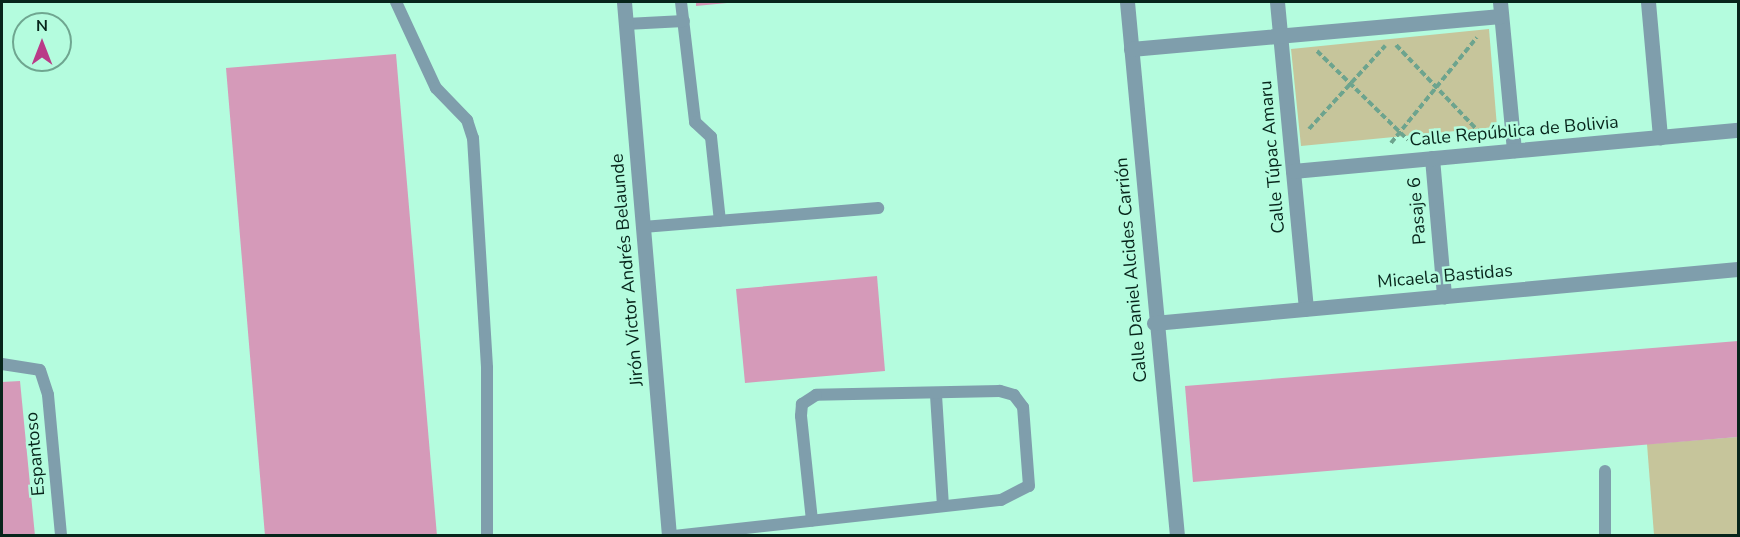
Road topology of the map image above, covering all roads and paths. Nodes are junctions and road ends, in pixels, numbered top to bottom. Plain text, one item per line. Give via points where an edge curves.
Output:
1 (396, 2) edge
2 (624, 2) edge
3 (681, 2) edge
4 (1127, 2) edge
5 (1277, 2) edge
6 (1648, 2) edge
7 (1499, 11) edge
8 (684, 21) junction
9 (626, 24) junction
10 (1299, 34) junction
11 (1280, 36) junction
12 (1131, 49) junction
13 (1350, 83) junction
14 (1437, 85) junction
15 (1399, 129) junction
16 (1738, 130) edge
17 (1660, 137) junction
18 (1291, 150) junction
19 (1514, 150) junction
20 (1497, 152) junction
21 (1427, 158) junction
22 (1380, 162) junction
23 (1293, 171) junction
24 (878, 208) dead end
25 (720, 221) junction
26 (643, 227) junction
27 (1738, 269) edge
28 (1444, 296) junction
29 (1306, 309) junction
30 (1154, 323) junction
31 (2, 364) edge
32 (936, 395) junction
33 (1605, 471) dead end
34 (943, 506) junction
35 (812, 520) junction
36 (61, 536) edge
37 (487, 536) edge
38 (669, 536) edge
39 (675, 536) edge
40 (1177, 536) edge
41 (1605, 536) edge

1 - 37 lane via 436,88 467,120 473,138 487,368
2 - 9 street, Jirón Victor Andrés Belaunde
3 - 8 lane
4 - 12 street, Calle Daniel Alcides Carrión
5 - 11 street, Calle Túpac Amaru
6 - 17 street
7 - 10 street
7 - 14 path
7 - 19 street
8 - 9 lane
8 - 25 lane via 695,122 711,137
9 - 26 street, Jirón Victor Andrés Belaunde
10 - 11 street
10 - 13 path
11 - 12 street
11 - 18 street, Calle Túpac Amaru
12 - 30 street, Calle Daniel Alcides Carrión
13 - 14 path via 1390,39
13 - 15 path
13 - 18 path
14 - 15 path
14 - 20 path
15 - 21 path
15 - 22 path
16 - 17 street, Calle República de Bolivia
17 - 19 street, Calle República de Bolivia
18 - 23 street, Calle Túpac Amaru
19 - 20 street, Calle República de Bolivia
20 - 21 street, Calle República de Bolivia
21 - 22 street, Calle República de Bolivia
21 - 28 street, Pasaje 6
22 - 23 street, Calle República de Bolivia
23 - 29 street, Calle Túpac Amaru
24 - 25 lane
25 - 26 lane
26 - 38 street, Jirón Victor Andrés Belaunde
27 - 28 street, Micaela Bastidas
28 - 29 street, Micaela Bastidas
29 - 30 street, Micaela Bastidas
30 - 40 street, Calle Daniel Alcides Carrión
31 - 36 lane, Espantoso via 40,370 48,395
32 - 34 lane
32 - 34 lane via 1014,395 1023,407 1029,461 1029,486 1001,500
32 - 35 lane via 816,395 802,404
33 - 41 lane
34 - 35 lane
35 - 39 lane

